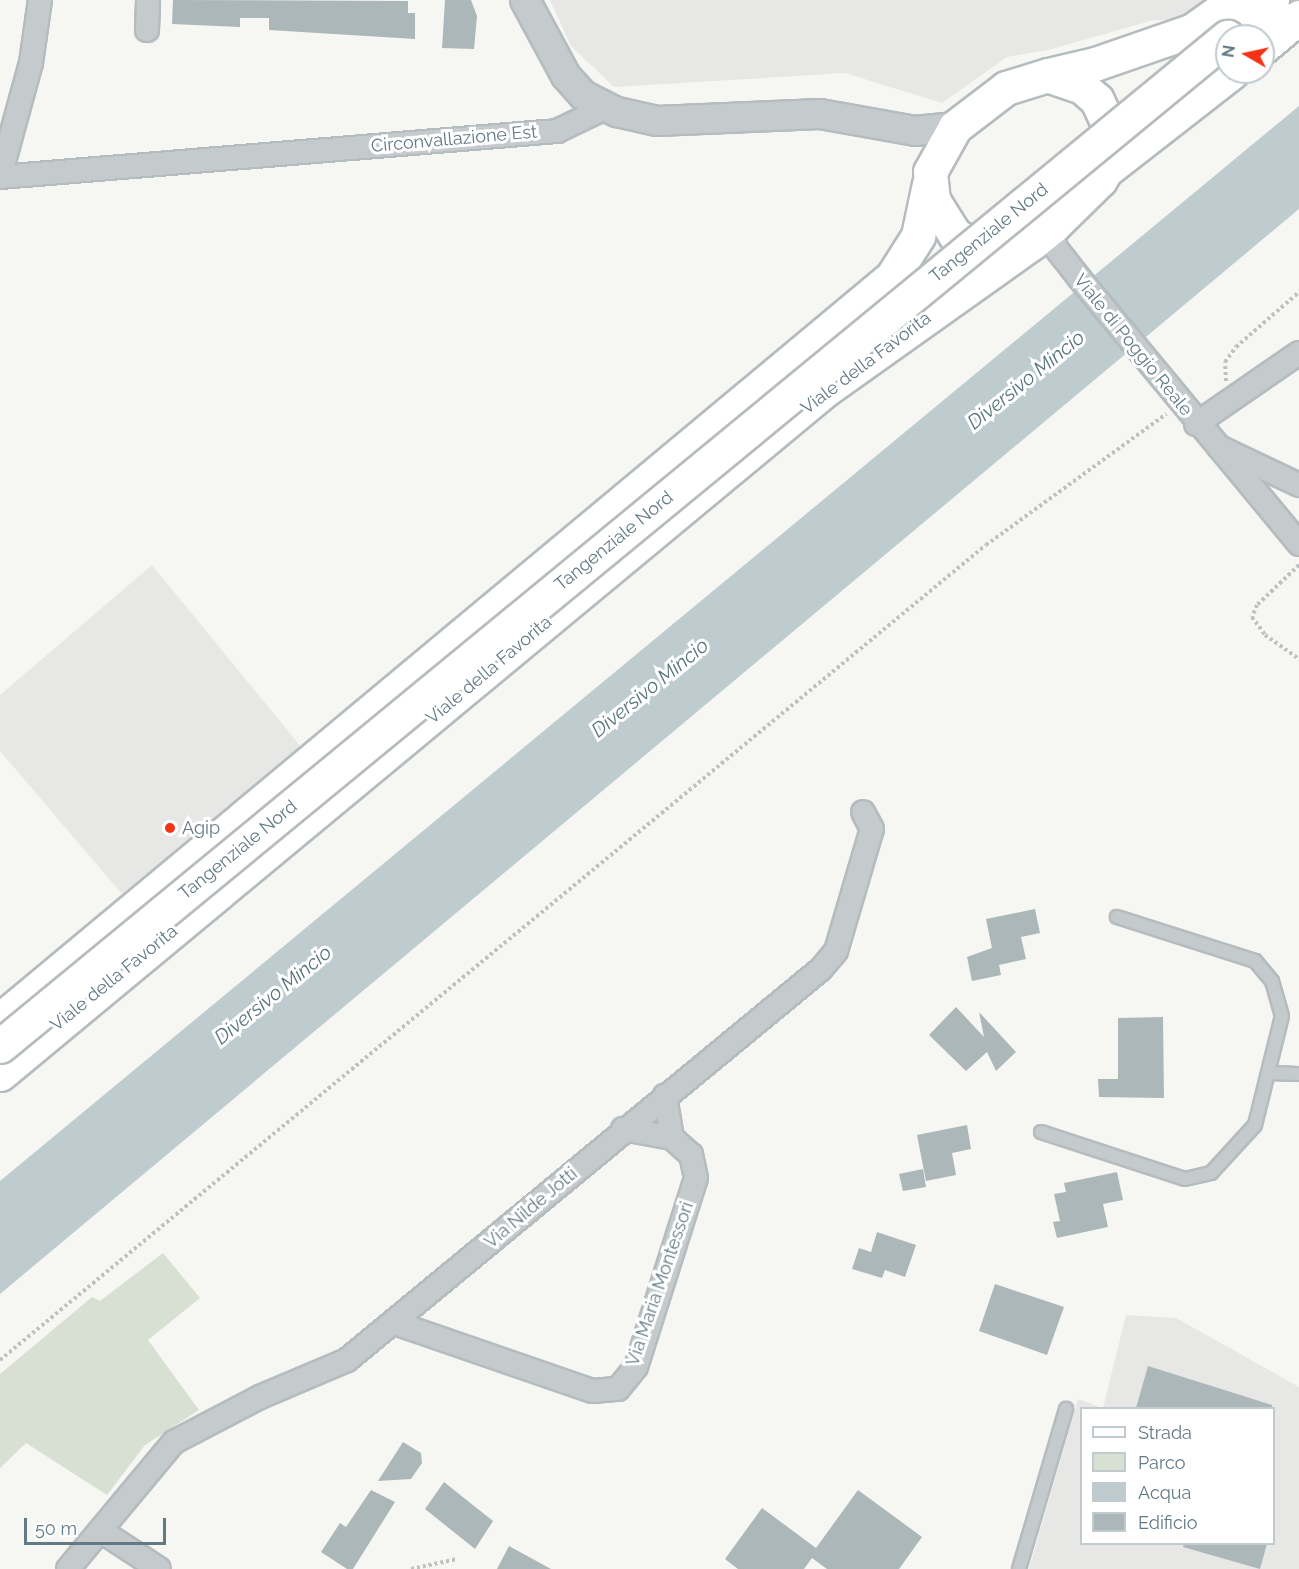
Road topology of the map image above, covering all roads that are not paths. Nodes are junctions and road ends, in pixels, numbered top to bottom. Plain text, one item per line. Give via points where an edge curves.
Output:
1 (40, 0) edge
2 (148, 0) edge
3 (525, 0) edge
4 (1235, 0) edge
5 (1272, 0) edge
6 (1299, 17) edge
7 (1243, 24) edge
8 (147, 30) dead end
9 (1275, 37) edge
10 (1215, 48) edge
11 (1048, 75) junction
12 (1217, 84) edge
13 (605, 108) junction
14 (955, 127) junction
15 (900, 128) junction
16 (1105, 171) junction
17 (0, 176) edge
18 (930, 178) junction
19 (1039, 243) junction
20 (1299, 353) edge
21 (1196, 424) junction
22 (1211, 443) junction
23 (1299, 485) edge
24 (1299, 544) edge
25 (863, 812) dead end
26 (1118, 917) dead end
27 (0, 1020) edge
28 (0, 1046) edge
29 (1269, 1073) junction
30 (0, 1074) edge
31 (1299, 1074) edge
32 (665, 1096) junction
33 (623, 1130) junction
34 (1041, 1132) dead end
35 (672, 1138) junction
36 (395, 1323) junction
37 (1066, 1409) dead end
38 (101, 1531) junction
39 (68, 1569) edge
40 (159, 1569) edge
41 (1019, 1569) edge

1 - 17 street via 29,74
2 - 8 street
3 - 13 street via 566,76
4 - 11 main road via 1193,30 1095,64
5 - 7 main road, Tangenziale Nord
6 - 9 main road
10 - 28 main road, Tangenziale Nord, bridge
11 - 14 main road via 1006,88
11 - 16 main road via 1082,87 1105,108 1115,139
12 - 16 main road
13 - 15 street via 657,121 779,112 840,115
13 - 17 street, Circonvallazione Est via 557,131
14 - 15 street via 930,132
14 - 18 main road
15 - 18 street via 921,152
16 - 19 main road
18 - 19 main road via 939,214 955,235 982,250
18 - 27 main road via 918,236 892,277
19 - 21 street, Viale di Poggio Reale via 1080,279
19 - 30 main road, Viale della Favorita via 825,390
20 - 21 street via 1234,394
21 - 22 street, Viale di Poggio Reale
22 - 23 street, Viale di Poggio Reale
22 - 24 street, Viale di Poggio Reale
25 - 32 street, Via Nilde Jotti via 872,830 836,951 821,969
26 - 29 lane via 1255,961 1272,981 1282,1016
29 - 31 lane
29 - 34 lane via 1255,1125 1211,1173 1185,1179
32 - 33 street, Via Nilde Jotti
32 - 35 street
33 - 35 street
33 - 36 street, Via Nilde Jotti
35 - 36 street, Via Maria Montessori via 691,1155 696,1178 636,1367 618,1389 594,1391
36 - 38 street, Via Nilde Jotti via 347,1360 260,1397 174,1442
37 - 41 lane
38 - 39 street, Via Nilde Jotti
38 - 40 street

